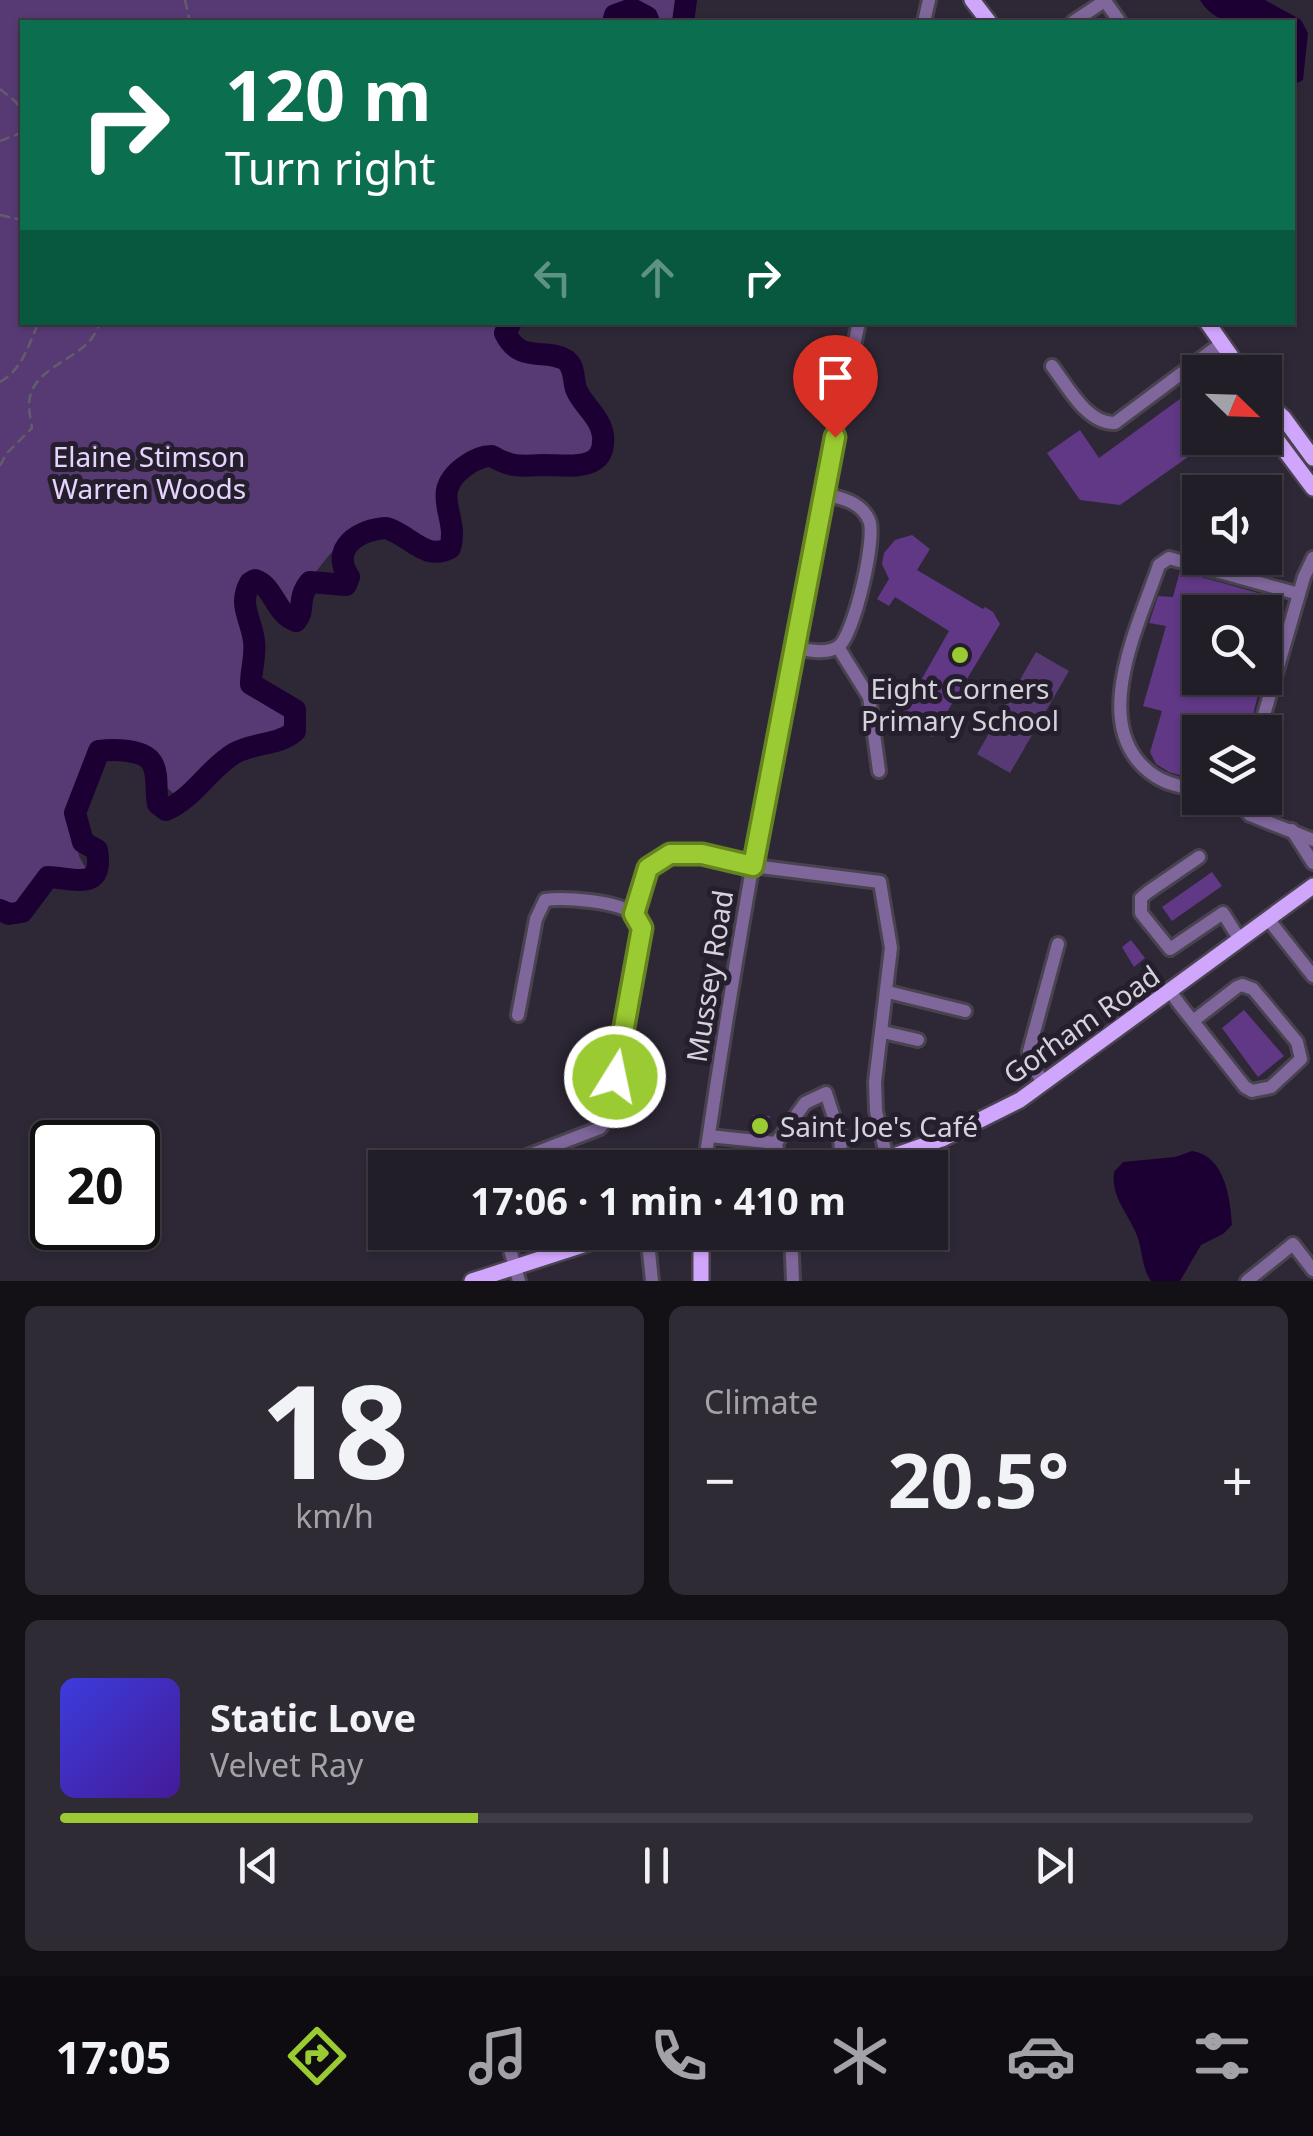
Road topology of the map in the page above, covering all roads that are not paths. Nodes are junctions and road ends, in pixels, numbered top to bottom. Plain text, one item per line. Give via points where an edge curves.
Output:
1 (972, 0) edge
2 (1106, 0) edge
3 (987, 20) edge
4 (1077, 20) edge
5 (858, 325) edge
6 (1209, 325) edge
7 (1222, 342) junction
8 (1231, 355) edge
9 (1052, 366) dead end
10 (1282, 416) edge
11 (1282, 447) edge
12 (1313, 458) edge
13 (1313, 488) edge
14 (824, 494) junction
15 (1313, 558) edge
16 (1305, 588) edge
17 (838, 647) junction
18 (794, 648) junction
19 (1264, 715) edge
20 (879, 771) dead end
21 (1182, 786) edge
22 (1250, 815) edge
23 (1292, 830) junction
24 (1313, 840) edge
25 (1199, 856) dead end
26 (1313, 864) edge
27 (753, 866) junction
28 (1313, 886) edge
29 (634, 914) junction
30 (1268, 919) junction
31 (1240, 940) junction
32 (1058, 944) dead end
33 (1313, 976) edge
34 (888, 992) junction
35 (1170, 992) junction
36 (965, 1012) dead end
37 (518, 1015) dead end
38 (1193, 1021) junction
39 (883, 1032) junction
40 (918, 1040) dead end
41 (1044, 1083) junction
42 (708, 1136) junction
43 (776, 1143) junction
44 (543, 1150) edge
45 (706, 1150) edge
46 (777, 1150) edge
47 (841, 1150) edge
48 (885, 1150) edge
49 (910, 1150) edge
50 (578, 1250) edge
51 (649, 1250) edge
52 (701, 1250) edge
53 (793, 1250) edge
54 (1313, 1270) edge
55 (517, 1274) edge
56 (472, 1281) edge
57 (652, 1281) edge
58 (700, 1281) edge
59 (794, 1281) edge
60 (1246, 1281) edge

1 - 3 main road
2 - 4 street
5 - 14 street, Mussey Road
6 - 7 main road
7 - 8 main road
7 - 9 street via 1115,423 1095,419
10 - 12 main road
11 - 13 main road
14 - 17 street via 856,505 871,525 854,620
14 - 18 street, Mussey Road
15 - 16 street
16 - 19 street
16 - 21 street via 1169,558 1159,566 1121,681 1119,715 1144,767
17 - 18 street
17 - 20 street via 869,697
18 - 27 street, Mussey Road
22 - 23 street
23 - 24 street
23 - 26 street
25 - 31 street via 1148,892 1139,905 1142,913 1170,949 1223,913
27 - 29 street via 670,854 648,868
27 - 34 street via 880,882 891,948
27 - 42 street, Mussey Road
28 - 30 main road, Gorham Road
29 - 37 street via 564,898 544,900
29 - 44 street via 642,928 606,1120
30 - 31 main road, Gorham Road
30 - 33 street
31 - 35 main road, Gorham Road
32 - 41 street via 1030,1050
34 - 36 street
34 - 39 street
35 - 38 street
35 - 41 main road, Gorham Road
38 - 38 street via 1252,1090 1271,1086 1301,1059 1297,1042 1246,986
39 - 40 street
39 - 48 street via 875,1082
41 - 49 main road, Gorham Road via 974,1125
42 - 43 street
42 - 45 street, Mussey Road
43 - 46 street
43 - 47 street via 805,1103 826,1093
50 - 55 main road
51 - 57 street
52 - 58 main road
53 - 59 street
54 - 60 street via 1293,1244
55 - 56 main road

